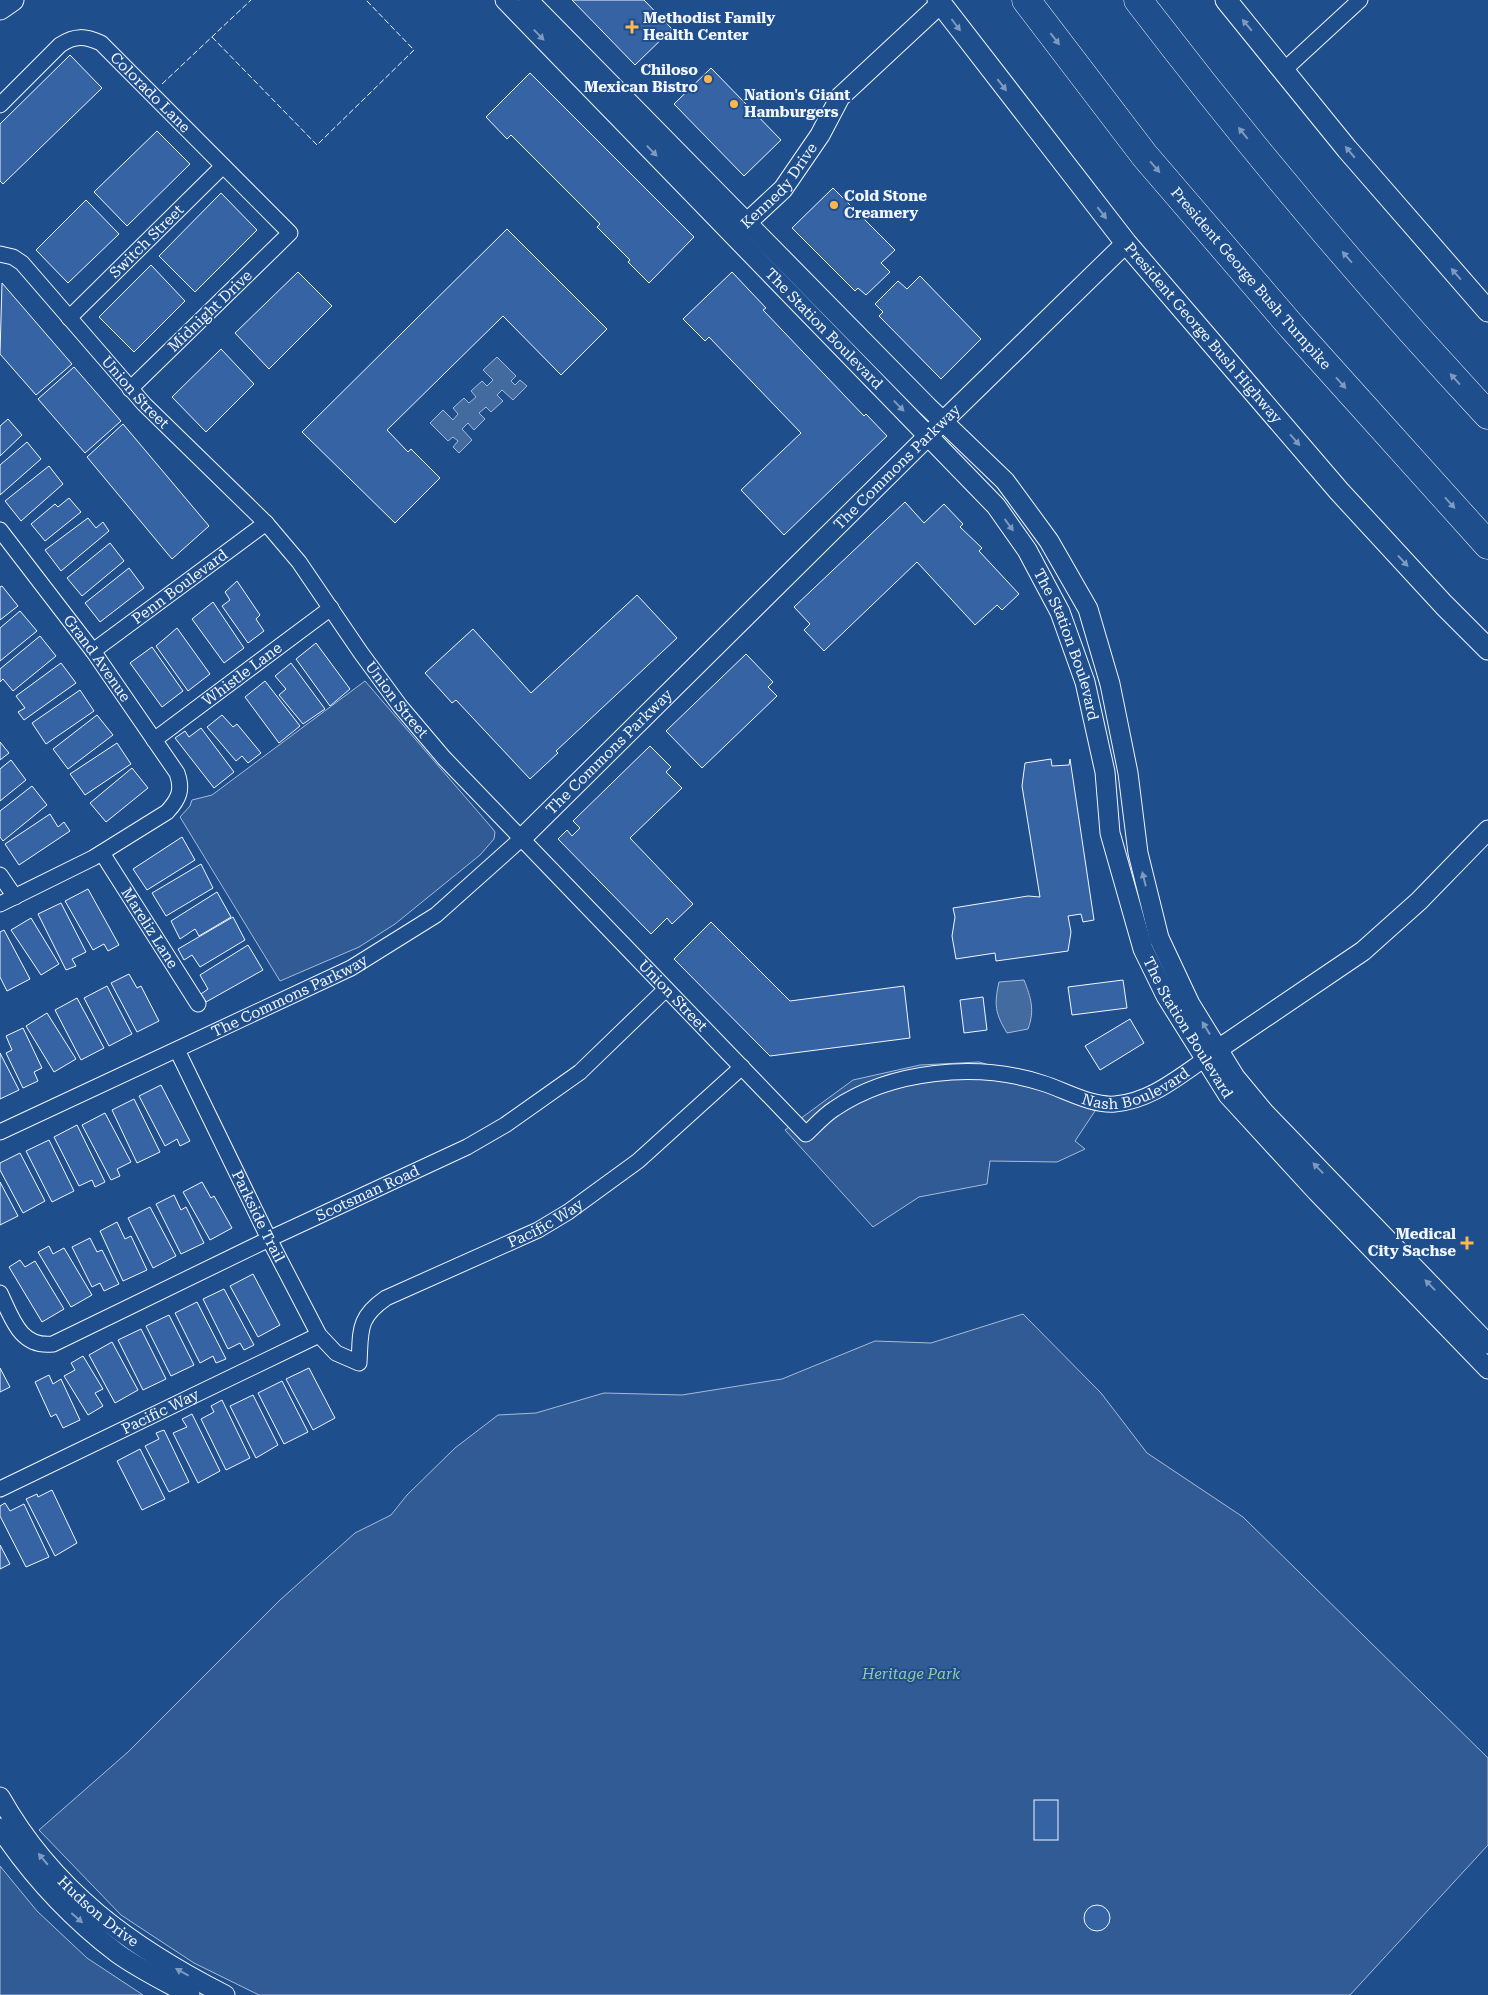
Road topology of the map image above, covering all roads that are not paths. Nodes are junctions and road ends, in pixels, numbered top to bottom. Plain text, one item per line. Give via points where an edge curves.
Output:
1 (13, 0) edge
2 (505, 0) edge
3 (528, 0) edge
4 (1026, 0) edge
5 (1138, 0) edge
6 (1226, 0) edge
7 (1360, 0) edge
8 (939, 2) edge
9 (0, 9) edge
10 (1284, 70) junction
11 (0, 105) edge
12 (223, 166) junction
13 (741, 228) junction
14 (290, 233) joint
15 (1126, 243) junction
16 (2, 254) edge
17 (1488, 311) edge
18 (69, 318) junction
19 (130, 389) junction
20 (1488, 415) edge
21 (943, 421) junction
22 (928, 436) junction
23 (266, 523) junction
24 (0, 530) edge
25 (1488, 545) edge
26 (331, 608) junction
27 (1488, 649) edge
28 (93, 651) junction
29 (154, 740) junction
30 (1488, 830) edge
31 (521, 839) junction
32 (102, 853) junction
33 (0, 875) edge
34 (15, 897) junction
35 (0, 904) edge
36 (666, 988) junction
37 (198, 1004) dead end
38 (177, 1050) junction
39 (1212, 1054) junction
40 (742, 1067) junction
41 (0, 1132) edge
42 (806, 1134) joint
43 (269, 1239) junction
44 (0, 1293) edge
45 (319, 1334) junction
46 (1488, 1344) edge
47 (359, 1363) joint
48 (1488, 1370) edge
49 (0, 1489) edge
50 (0, 1797) edge
51 (0, 1828) edge
52 (190, 1995) edge
53 (225, 1995) edge

1 - 9 main road
2 -> 13 street, The Station Boulevard
3 - 13 street, The Station Boulevard
4 -> 25 highway, President George Bush Turnpike via 1145,156 1304,341
20 -> 5 highway via 1318,223
10 -> 6 main road
7 - 10 street
8 - 13 street, Kennedy Drive via 840,97 820,135 784,189
8 -> 15 main road, President George Bush Highway
17 -> 10 main road
11 - 12 street, Colorado Lane via 60,45 80,36 90,38 102,43
12 - 14 street, Colorado Lane
12 - 18 street, Switch Street
13 - 21 street, The Station Boulevard
13 -> 22 street, The Station Boulevard
14 - 19 street, Midnight Drive
15 - 21 street, The Commons Parkway
15 -> 27 main road, President George Bush Highway via 1339,491
16 - 18 street, Union Street via 22,263
18 - 19 street, Union Street
19 - 23 street, Union Street
21 - 22 street, The Commons Parkway
39 -> 21 street, The Station Boulevard via 1160,938 1138,854 1128,773 1110,684 1088,609 1049,541 1005,481
22 - 31 street, The Commons Parkway
22 -> 39 street, The Station Boulevard via 996,506 1027,550 1060,612 1085,682 1105,772 1110,833 1143,948 1166,996
23 - 26 street, Union Street via 299,562
23 - 28 street, Penn Boulevard
24 - 28 street, Grand Avenue
26 - 29 street, Whistle Lane
26 - 31 street, Union Street via 400,706
28 - 29 street, Grand Avenue
29 - 32 street, Grand Avenue via 177,773 180,794 167,812
30 - 39 street, Nash Boulevard via 1419,901 1363,951
31 - 36 street, Union Street
31 - 38 street, The Commons Parkway via 443,909 396,942 351,968
32 - 34 street
32 - 37 street, Mareliz Lane
33 - 34 street
34 - 35 street
36 - 40 street, Union Street
36 - 43 street, Scotsman Road via 580,1072 505,1125 467,1147
38 - 41 street, The Commons Parkway
38 - 43 street, Parkside Trail
39 - 42 street, Nash Boulevard via 1147,1097 1113,1104 1020,1077 969,1073 914,1078 891,1083 851,1099 821,1119
46 -> 39 street, The Station Boulevard
39 - 48 street, The Station Boulevard via 1234,1102
40 - 42 street, Union Street
40 - 47 street, Pacific Way via 638,1161 568,1212 538,1230 386,1298 369,1310 361,1327
43 - 44 street, Scotsman Road via 53,1344 35,1344 19,1332
43 - 45 street, Parkside Trail
45 - 47 street, Parkside Trail via 336,1353
45 - 49 street, Pacific Way
53 -> 50 street, Hudson Drive via 142,1948 106,1923 40,1856
51 -> 52 street, Hudson Drive via 52,1897 118,1953

